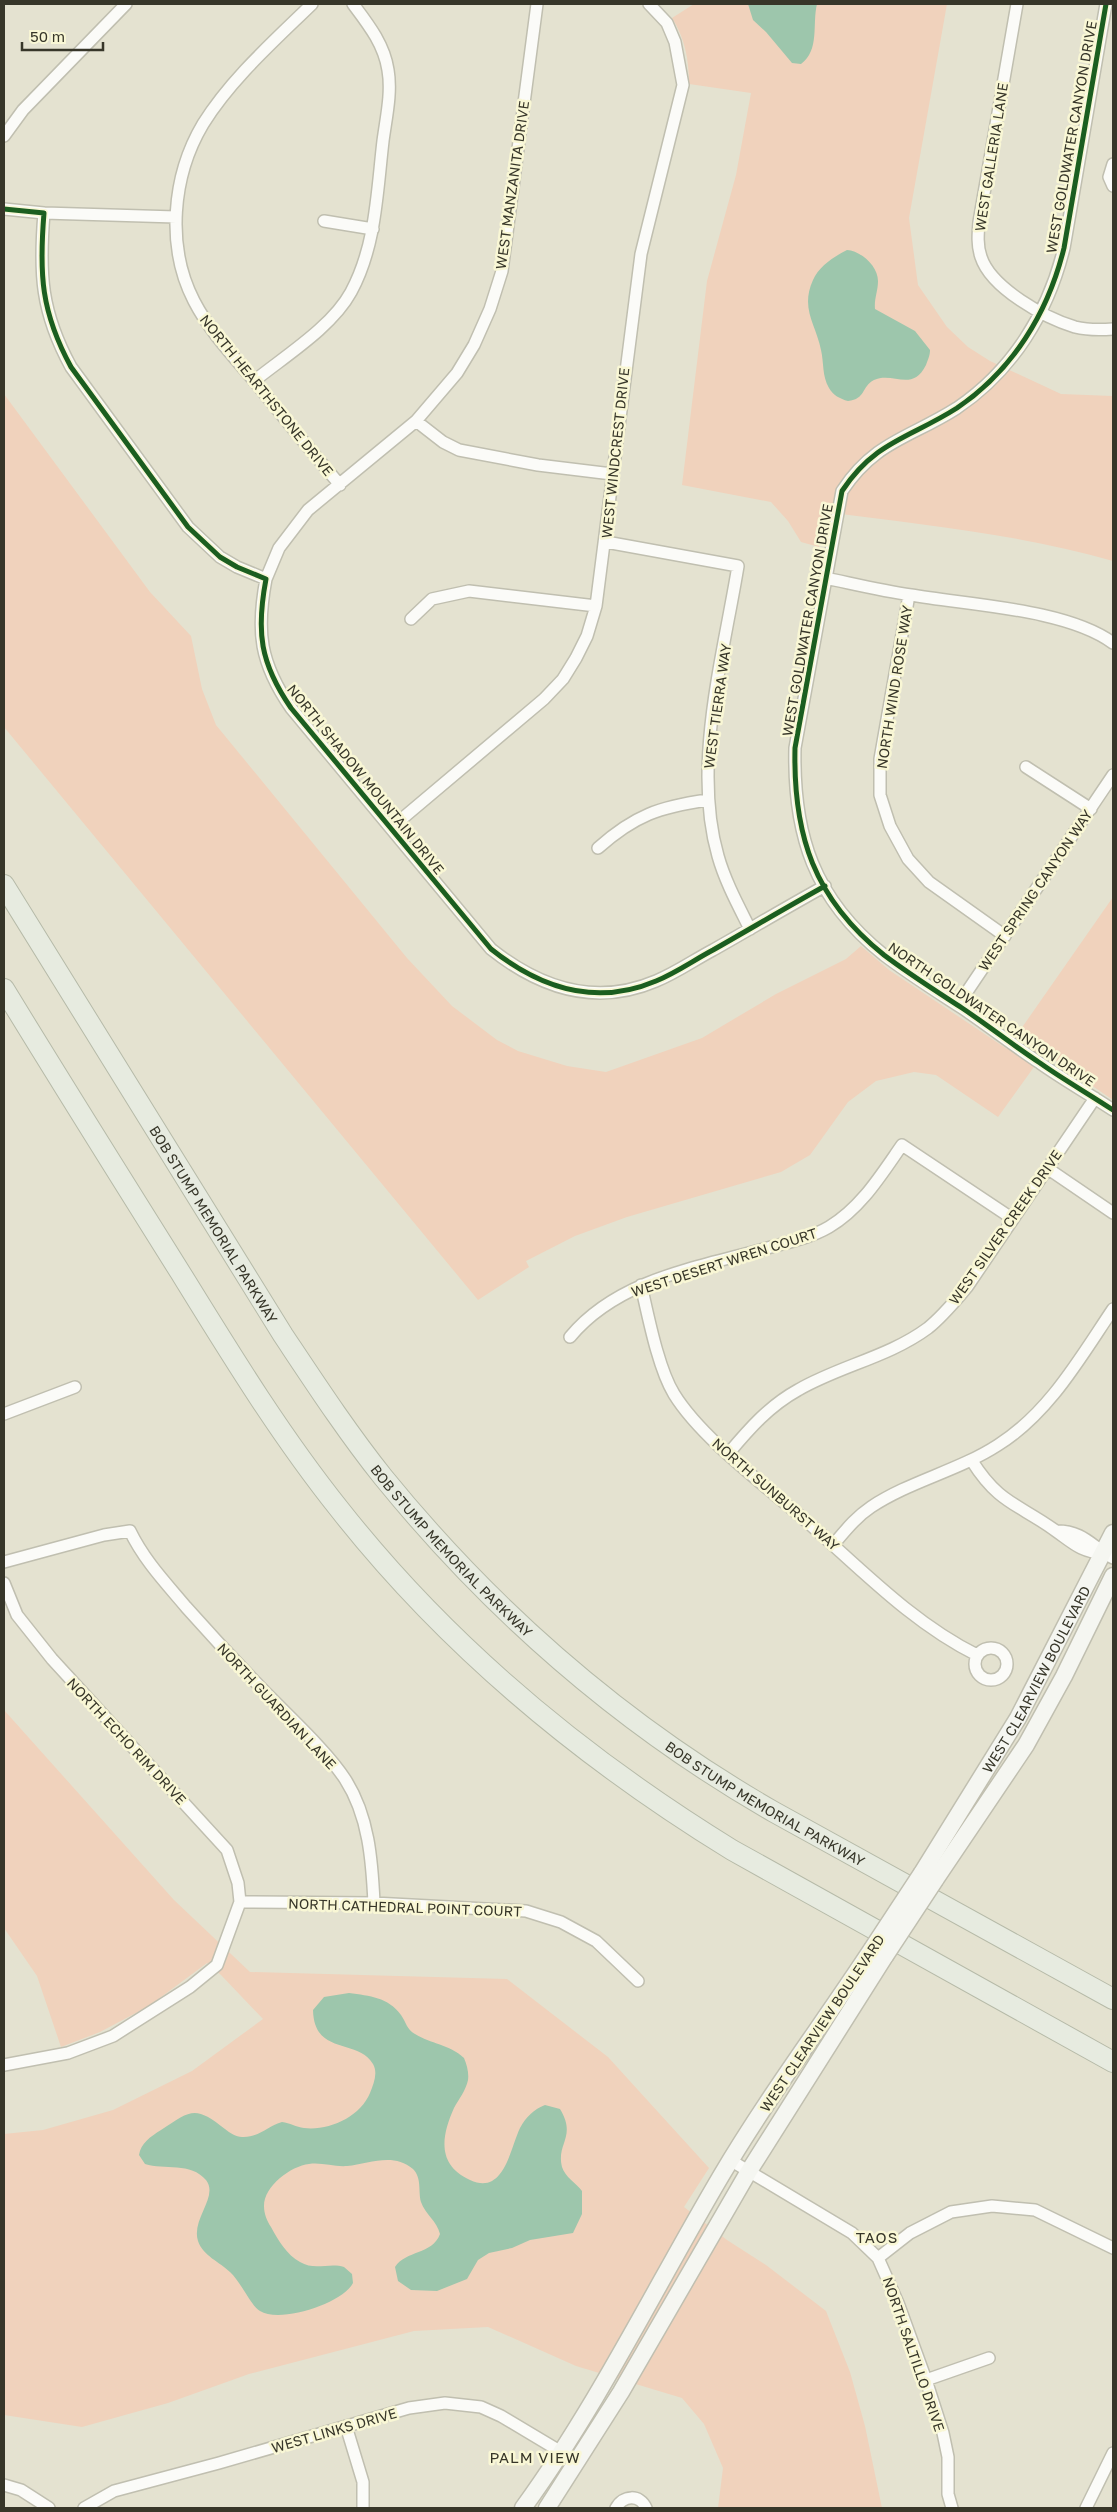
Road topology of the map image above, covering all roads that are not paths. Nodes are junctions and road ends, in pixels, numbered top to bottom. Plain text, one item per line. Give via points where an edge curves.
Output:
1 (126, 4) edge
2 (312, 4) edge
3 (353, 4) edge
4 (537, 4) edge
5 (1017, 4) edge
6 (1106, 4) edge
7 (650, 5) edge
8 (1108, 21) edge
9 (4, 136) edge
10 (1113, 164) edge
11 (1113, 186) edge
12 (4, 209) edge
13 (44, 213) junction
14 (176, 217) junction
15 (324, 221) dead end
16 (372, 229) junction
17 (1042, 312) junction
18 (1113, 329) edge
19 (254, 381) junction
20 (416, 421) junction
21 (612, 474) junction
22 (340, 485) junction
23 (606, 542) junction
24 (826, 578) junction
25 (266, 579) junction
26 (909, 595) junction
27 (596, 606) junction
28 (411, 619) dead end
29 (1113, 642) edge
30 (1026, 767) dead end
31 (1113, 775) edge
32 (708, 800) junction
33 (1091, 809) junction
34 (391, 828) junction
35 (598, 848) dead end
36 (4, 885) edge
37 (825, 886) junction
38 (750, 929) junction
39 (1005, 936) junction
40 (4, 990) edge
41 (958, 1005) junction
42 (1095, 1098) junction
43 (1113, 1110) edge
44 (1047, 1168) junction
45 (1113, 1213) edge
46 (1013, 1219) junction
47 (640, 1285) junction
48 (1113, 1309) edge
49 (570, 1337) dead end
50 (75, 1388) dead end
51 (4, 1414) edge
52 (728, 1454) junction
53 (972, 1461) junction
54 (1113, 1533) edge
55 (833, 1544) junction
56 (1108, 1555) edge
57 (4, 1562) edge
58 (1113, 1576) edge
59 (4, 1583) edge
60 (977, 1655) dead end
61 (929, 1877) junction
62 (240, 1902) junction
63 (374, 1903) junction
64 (878, 1952) junction
65 (638, 1981) dead end
66 (1113, 1999) edge
67 (1113, 2062) edge
68 (4, 2065) edge
69 (730, 2160) junction
70 (749, 2171) junction
71 (1113, 2248) edge
72 (878, 2258) junction
73 (989, 2358) dead end
74 (926, 2380) junction
75 (346, 2426) junction
76 (562, 2452) junction
77 (1113, 2454) edge
78 (578, 2462) junction
79 (4, 2485) edge
80 (49, 2508) edge
81 (84, 2508) edge
82 (363, 2508) edge
83 (523, 2508) edge
84 (547, 2508) edge
85 (616, 2508) edge
86 (646, 2508) edge
87 (952, 2508) edge
88 (1086, 2508) edge

1 - 9 street via 23,110
2 - 14 street, NORTH HEARTHSTONE DRIVE via 229,88 202,125 182,175
3 - 16 street via 379,42 388,70 390,93
4 - 20 street, WEST MANZANITA DRIVE via 502,271 474,345 457,373
5 - 17 street, WEST GALLERIA LANE via 978,222 978,240 981,258 997,281
6 - 8 street, WEST GOLDWATER CANYON DRIVE
7 - 21 street, WEST WINDCREST DRIVE via 666,23 675,42 683,85 641,254
8 - 17 street, WEST GOLDWATER CANYON DRIVE via 1064,248 1056,279
10 - 11 street via 1109,177
12 - 13 street
13 - 14 street
13 - 25 street via 40,260 47,307 57,342 71,367 188,527 220,557
14 - 19 street, NORTH HEARTHSTONE DRIVE via 180,260 193,300
15 - 16 street
16 - 19 street via 364,261 346,300 330,319
17 - 18 street, WEST GALLERIA LANE via 1075,327
17 - 24 street, WEST GOLDWATER CANYON DRIVE via 1016,352 979,391 956,408 889,444 859,468 842,491
19 - 22 street, NORTH HEARTHSTONE DRIVE
20 - 21 street via 459,450 529,464
20 - 22 street, WEST MANZANITA DRIVE
21 - 23 street, WEST WINDCREST DRIVE
22 - 25 street, WEST MANZANITA DRIVE via 308,510 293,528
23 - 27 street, WEST WINDCREST DRIVE
23 - 32 street, WEST TIERRA WAY via 738,566 708,751
24 - 26 street
24 - 37 street, WEST GOLDWATER CANYON DRIVE via 795,748 794,783 802,836 810,860
25 - 34 street, NORTH SHADOW MOUNTAIN DRIVE via 260,628 268,667 276,686
26 - 29 street via 1077,623
26 - 39 street, NORTH WIND ROSE WAY via 880,758 880,795 890,826 908,859 929,882
27 - 28 street via 469,590 432,599
27 - 34 street, WEST WINDCREST DRIVE via 587,636 563,679 544,699
30 - 33 street
31 - 33 street, WEST SPRING CANYON WAY
32 - 35 street via 668,806 640,817 618,830
32 - 38 street, WEST TIERRA WAY via 718,856
33 - 39 street, WEST SPRING CANYON WAY
34 - 38 street, NORTH SHADOW MOUNTAIN DRIVE via 490,949 513,967 576,992 620,992 658,981
36 - 66 highway, BOB STUMP MEMORIAL PARKWAY via 324,1397 383,1476 480,1586 596,1690 652,1734 720,1779 807,1831
37 - 38 street, NORTH SHADOW MOUNTAIN DRIVE
37 - 41 street, NORTH GOLDWATER CANYON DRIVE via 849,921 884,954
39 - 41 street, WEST SPRING CANYON WAY
40 - 67 highway via 231,1356 296,1451 342,1513 394,1574 462,1645 577,1745 692,1826
41 - 42 street, NORTH GOLDWATER CANYON DRIVE
42 - 43 street, NORTH GOLDWATER CANYON DRIVE
42 - 44 street, WEST SILVER CREEK DRIVE
44 - 45 street
44 - 46 street, WEST SILVER CREEK DRIVE
46 - 47 street, WEST DESERT WREN COURT via 902,1145 874,1186 828,1228 794,1241
46 - 52 street, WEST SILVER CREEK DRIVE via 967,1287 928,1328 881,1354 798,1390 755,1423
47 - 49 street, WEST DESERT WREN COURT via 608,1302 583,1321
47 - 52 street, NORTH SUNBURST WAY via 658,1352 673,1392 687,1412
48 - 53 street via 1046,1403 1025,1425
50 - 51 street
52 - 55 street, NORTH SUNBURST WAY
53 - 55 street via 870,1507
53 - 56 street via 988,1485 1001,1497 1057,1531 1066,1540 1090,1552
54 - 56 street, WEST CLEARVIEW BOULEVARD
55 - 60 street, NORTH SUNBURST WAY via 928,1625
56 - 61 street, WEST CLEARVIEW BOULEVARD
57 - 63 street, NORTH GUARDIAN LANE via 130,1531 141,1554 167,1585 227,1654 304,1730 345,1779 363,1818 372,1861
58 - 61 street, WEST CLEARVIEW BOULEVARD via 1026,1746
59 - 62 street, NORTH ECHO RIM DRIVE via 17,1614 52,1659 227,1850 238,1883
61 - 64 street, WEST CLEARVIEW BOULEVARD, bridge
62 - 63 street, NORTH CATHEDRAL POINT COURT
62 - 68 street via 216,1965 195,1984 113,2036 90,2046 45,2059
63 - 65 street, NORTH CATHEDRAL POINT COURT via 526,1911 561,1922 596,1941
64 - 69 street, WEST CLEARVIEW BOULEVARD via 782,2079
64 - 70 street, WEST CLEARVIEW BOULEVARD
69 - 70 street, NORTH SALTILLO DRIVE
69 - 76 street, WEST CLEARVIEW BOULEVARD
70 - 72 street, NORTH SALTILLO DRIVE via 852,2233
70 - 78 street, WEST CLEARVIEW BOULEVARD
71 - 72 street via 1035,2210 992,2206 951,2212 910,2233
72 - 74 street, NORTH SALTILLO DRIVE via 889,2279
73 - 74 street
74 - 87 street, NORTH SALTILLO DRIVE via 948,2457 948,2494
75 - 76 street, WEST LINKS DRIVE via 409,2408 461,2404 481,2407 500,2416
75 - 81 street, WEST LINKS DRIVE via 114,2491
75 - 82 street via 362,2482
76 - 78 street, WEST LINKS DRIVE
76 - 83 street, WEST CLEARVIEW BOULEVARD
77 - 88 street
78 - 84 street, WEST CLEARVIEW BOULEVARD
79 - 80 street via 21,2490
85 - 86 street via 622,2500 631,2497 641,2500

